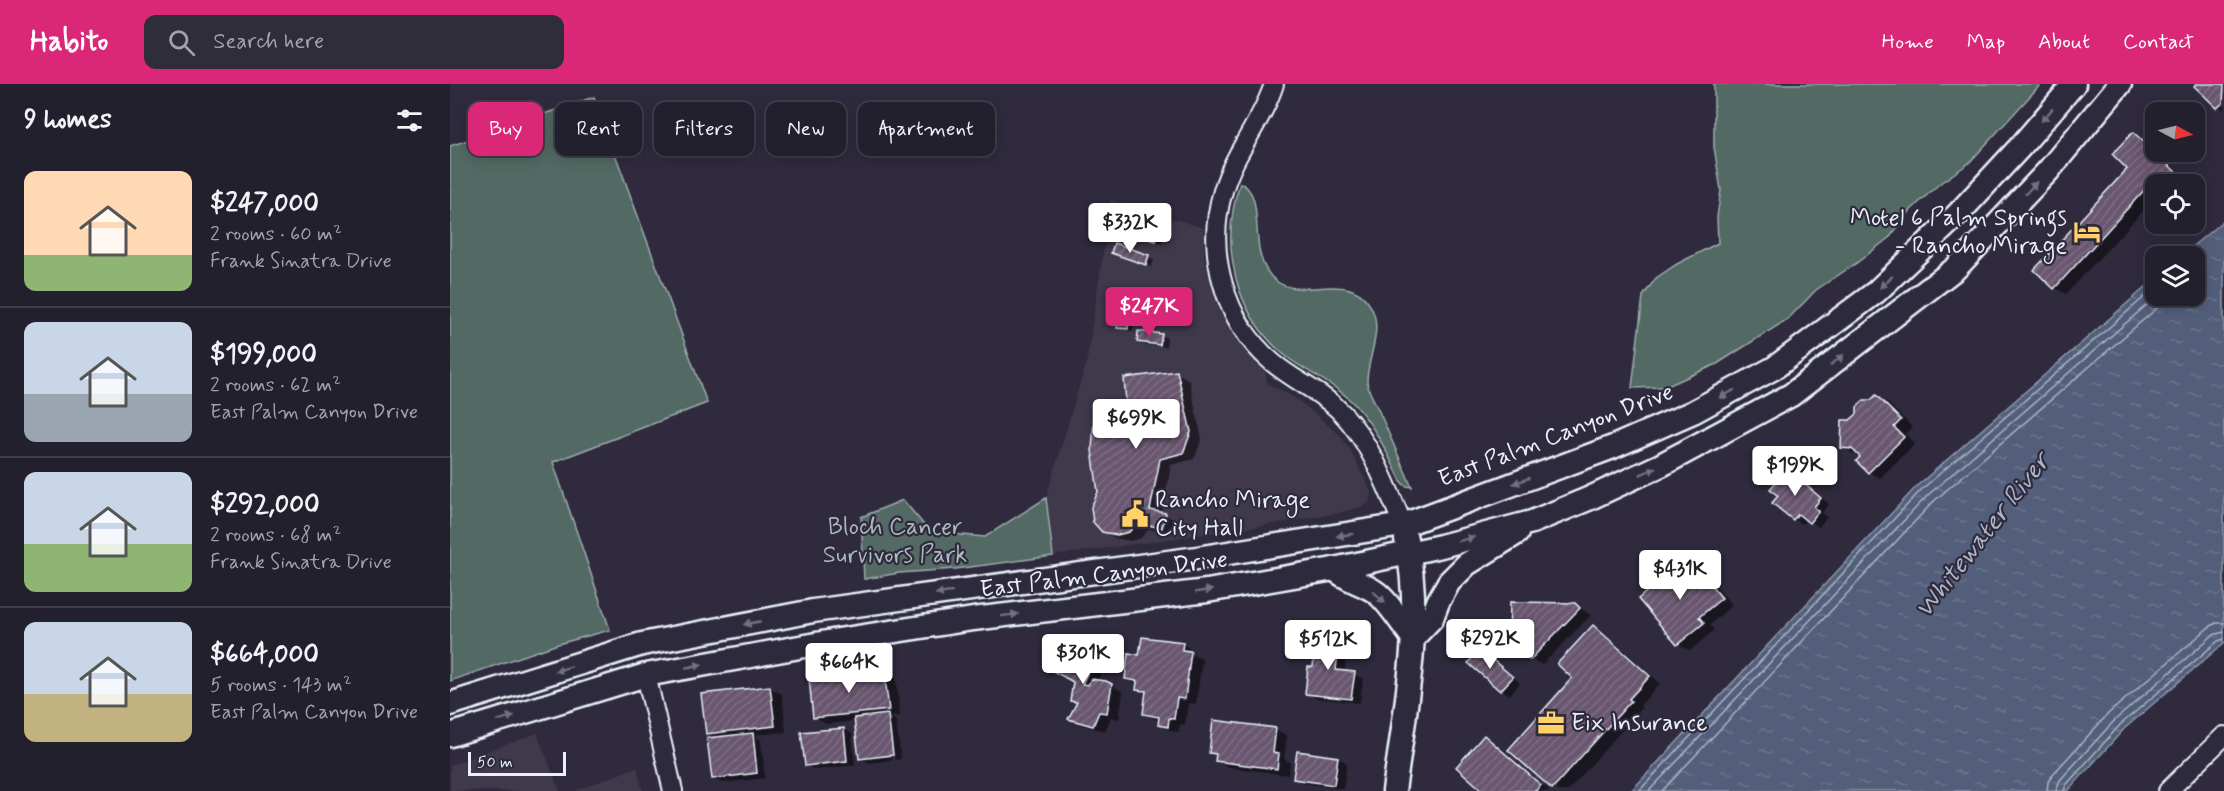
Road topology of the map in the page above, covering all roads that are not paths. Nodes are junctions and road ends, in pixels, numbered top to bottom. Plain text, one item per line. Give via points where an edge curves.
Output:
1 (1274, 84) edge
2 (2074, 84) edge
3 (2120, 84) edge
4 (1532, 522) junction
5 (1403, 525) junction
6 (1409, 553) junction
7 (1334, 569) junction
8 (1413, 638) junction
9 (646, 675) junction
10 (450, 704) edge
11 (450, 735) edge
12 (2224, 736) edge
13 (673, 791) edge
14 (1394, 791) edge
15 (2168, 791) edge

1 - 5 street via 1268,104 1222,191 1216,224 1221,279 1236,317 1258,348 1328,400 1353,426
2 -> 5 main road, East Palm Canyon Drive via 1936,236 1876,292 1774,368 1693,412 1613,447
4 -> 3 main road, East Palm Canyon Drive via 1661,465 1791,395 1956,268 2048,171
6 -> 4 main road, East Palm Canyon Drive
4 - 8 main road via 1467,564 1449,582 1432,618
5 - 6 main road
5 -> 10 main road, East Palm Canyon Drive via 801,614 642,644
6 - 7 main road, East Palm Canyon Drive
6 - 8 main road
7 -> 8 main road via 1346,580 1376,592
9 -> 7 main road, East Palm Canyon Drive via 973,619 1206,591
8 - 14 main road
11 -> 9 main road, East Palm Canyon Drive
9 - 13 street
12 - 15 street

